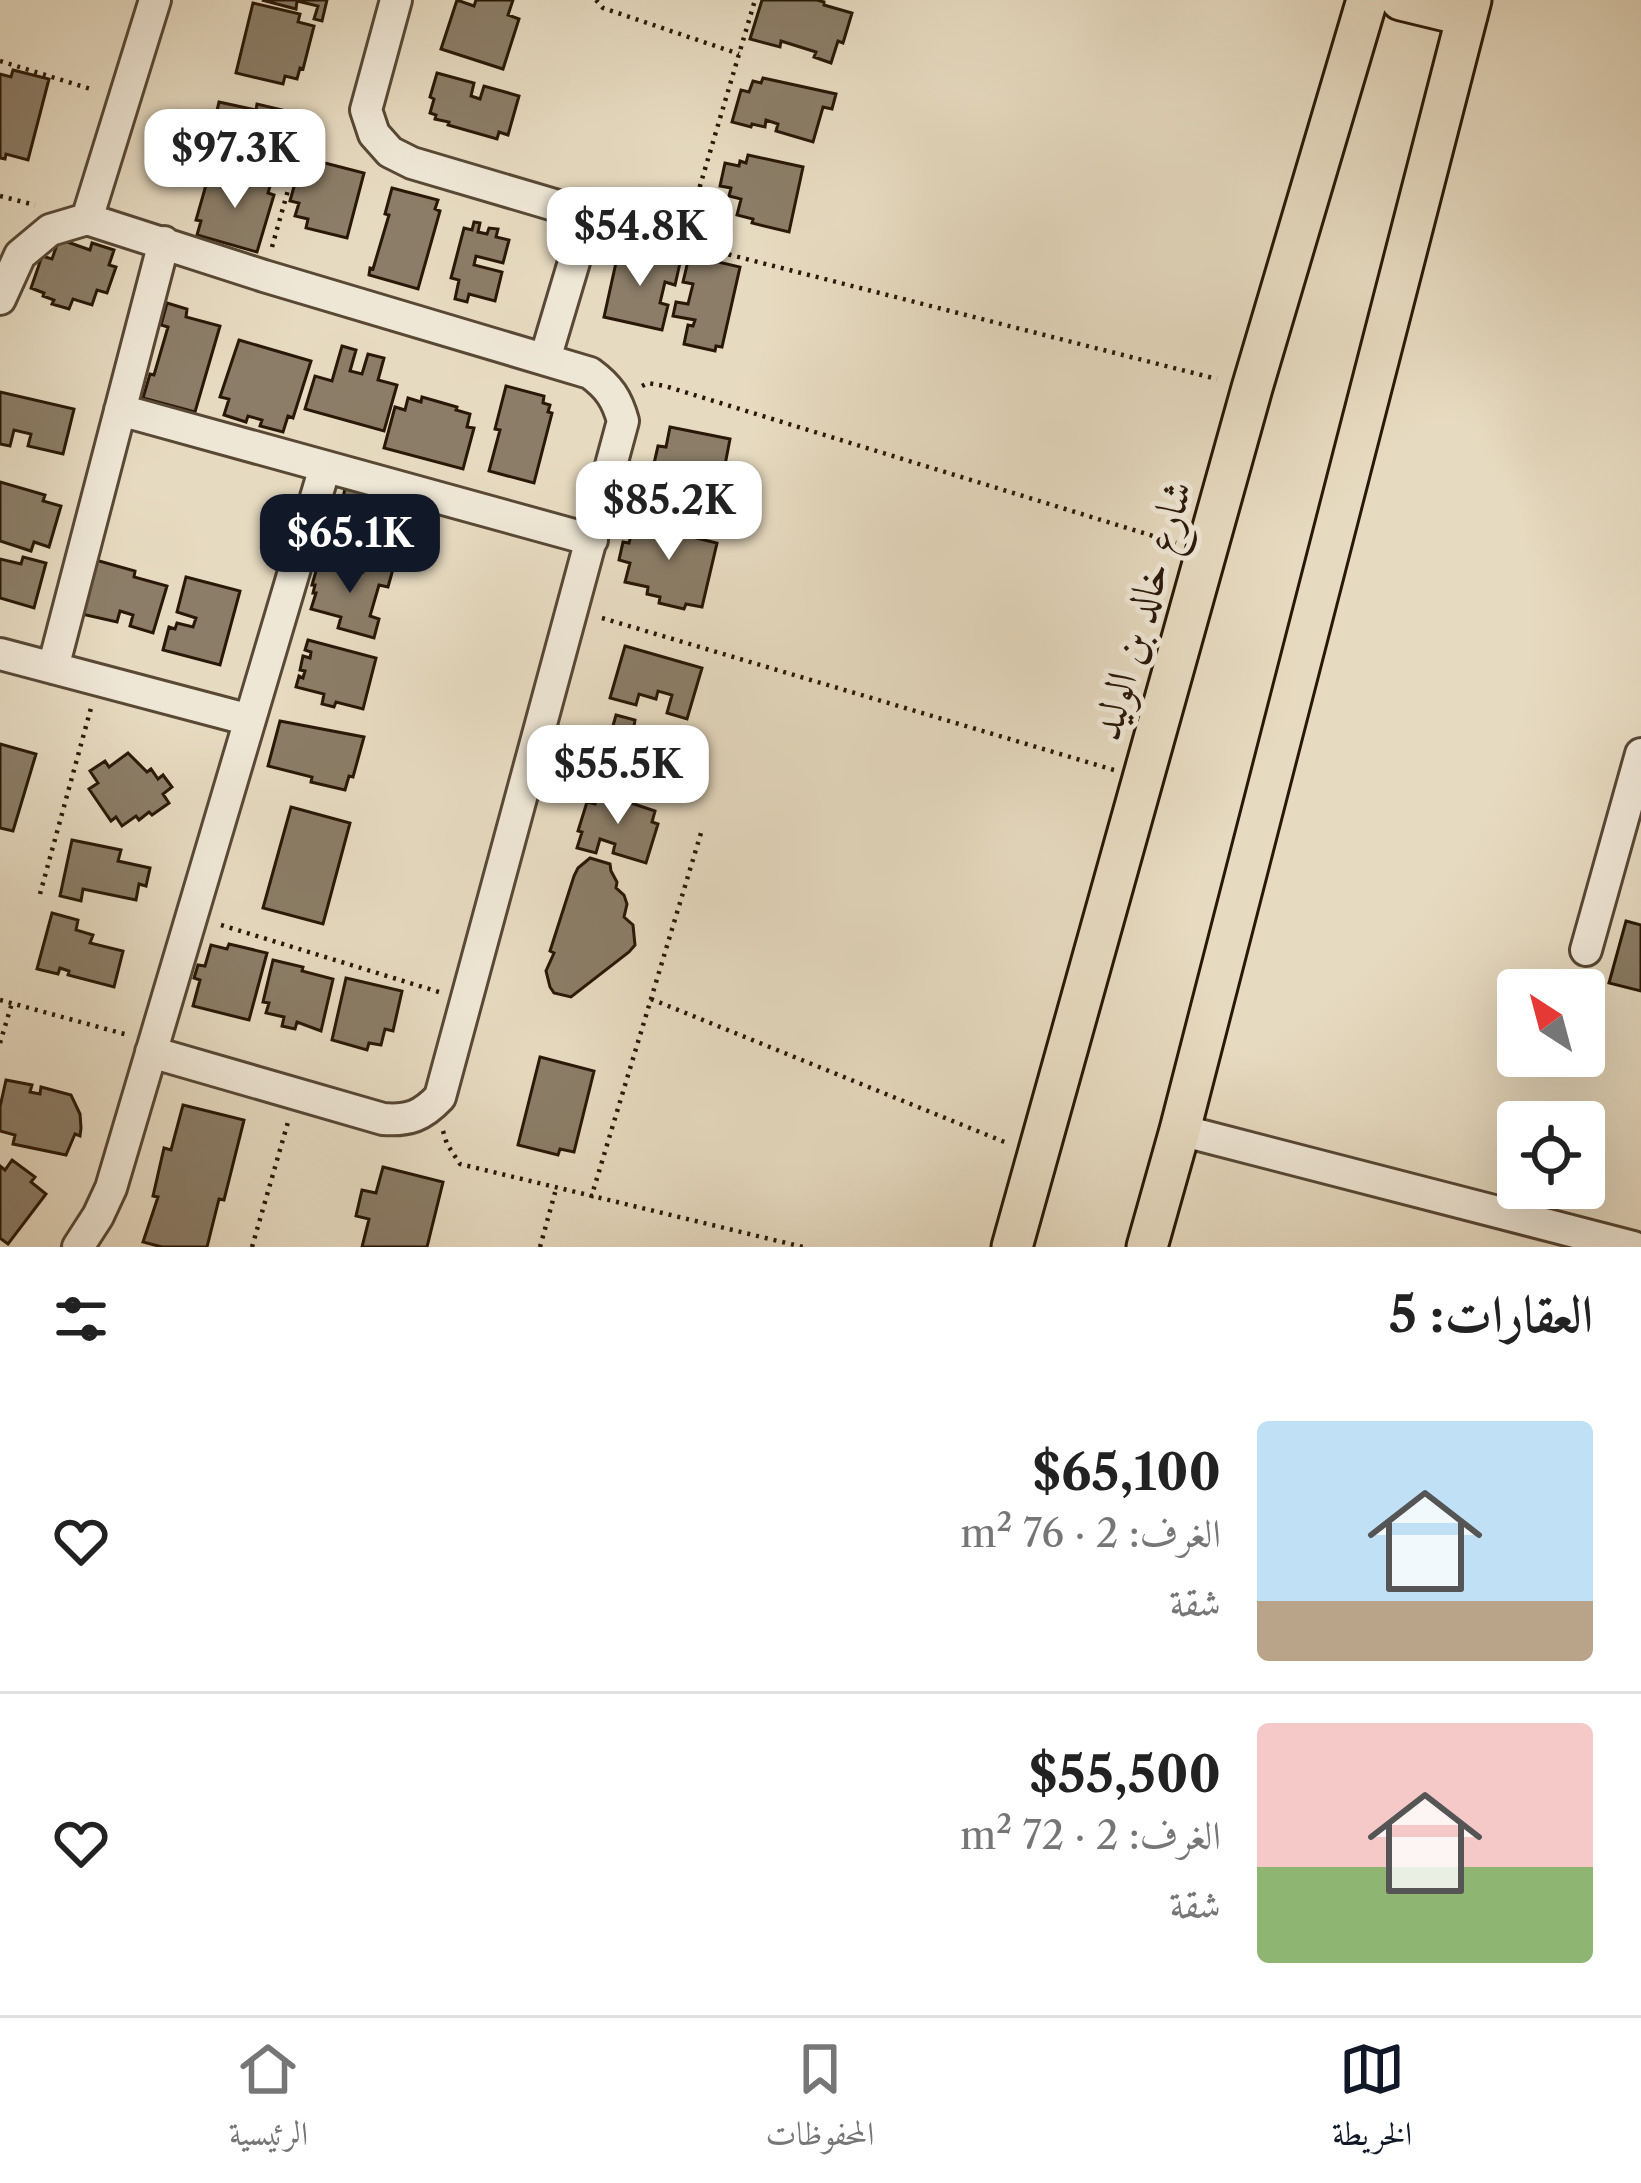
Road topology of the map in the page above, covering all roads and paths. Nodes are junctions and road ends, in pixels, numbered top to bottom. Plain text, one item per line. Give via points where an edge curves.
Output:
1 (155, 0) edge
2 (396, 0) edge
3 (596, 0) edge
4 (755, 0) edge
5 (1367, 0) edge
6 (1401, 0) edge
7 (1469, 8) edge
8 (740, 54) junction
9 (0, 61) edge
10 (123, 98) junction
11 (308, 118) dead end
12 (588, 214) junction
13 (87, 219) junction
14 (164, 242) junction
15 (683, 243) junction
16 (264, 276) junction
17 (0, 299) edge
18 (545, 359) junction
19 (1252, 388) junction
20 (617, 402) junction
21 (120, 410) junction
22 (325, 467) junction
23 (592, 540) junction
24 (1206, 553) junction
25 (573, 609) junction
26 (0, 653) edge
27 (53, 668) junction
28 (99, 680) junction
29 (250, 720) junction
30 (1641, 754) edge
31 (1143, 779) junction
32 (701, 833) dead end
33 (40, 894) dead end
34 (192, 916) junction
35 (1586, 950) dead end
36 (651, 999) junction
37 (0, 1000) edge
38 (466, 1001) junction
39 (12, 1004) junction
40 (0, 1043) edge
41 (153, 1047) junction
42 (296, 1094) junction
43 (440, 1097) junction
44 (1180, 1130) junction
45 (1038, 1156) junction
46 (556, 1189) junction
47 (590, 1198) junction
48 (78, 1247) edge
49 (252, 1247) edge
50 (540, 1247) edge
51 (803, 1247) edge
52 (1012, 1247) edge
53 (1148, 1247) edge
54 (1633, 1247) edge

1 - 10 street
2 - 12 street via 366,110 390,152
3 - 8 path
4 - 8 path
5 - 19 main road, شارع خالد بن الوليد
6 - 7 main road
7 - 44 main road
8 - 15 path
9 - 10 path
10 - 13 street
11 - 16 path
12 - 15 street
12 - 18 street
13 - 14 street
13 - 17 street via 50,230 20,255
14 - 16 street
14 - 21 street
15 - 19 path
16 - 18 street
18 - 20 street via 590,373
19 - 24 main road, شارع خالد بن الوليد
20 - 23 street via 623,421
20 - 24 path via 648,383 665,386
21 - 22 street
21 - 27 street
22 - 23 street
22 - 29 street
23 - 25 street
24 - 31 main road, شارع خالد بن الوليد
25 - 31 path
25 - 38 street
26 - 27 street
27 - 28 street
28 - 29 street
28 - 33 path
29 - 34 street
30 - 35 street
31 - 45 main road, شارع خالد بن الوليد
32 - 36 path
34 - 38 path
34 - 41 street
36 - 45 path
36 - 47 path
37 - 39 path
38 - 43 street
39 - 40 path
39 - 41 path
41 - 42 street
41 - 48 street via 111,1188
42 - 43 street via 405,1120
42 - 49 path
43 - 46 path via 440,1121 460,1164
44 - 53 main road
44 - 54 street
45 - 52 main road, شارع خالد بن الوليد
46 - 47 path
46 - 50 path
47 - 51 path

